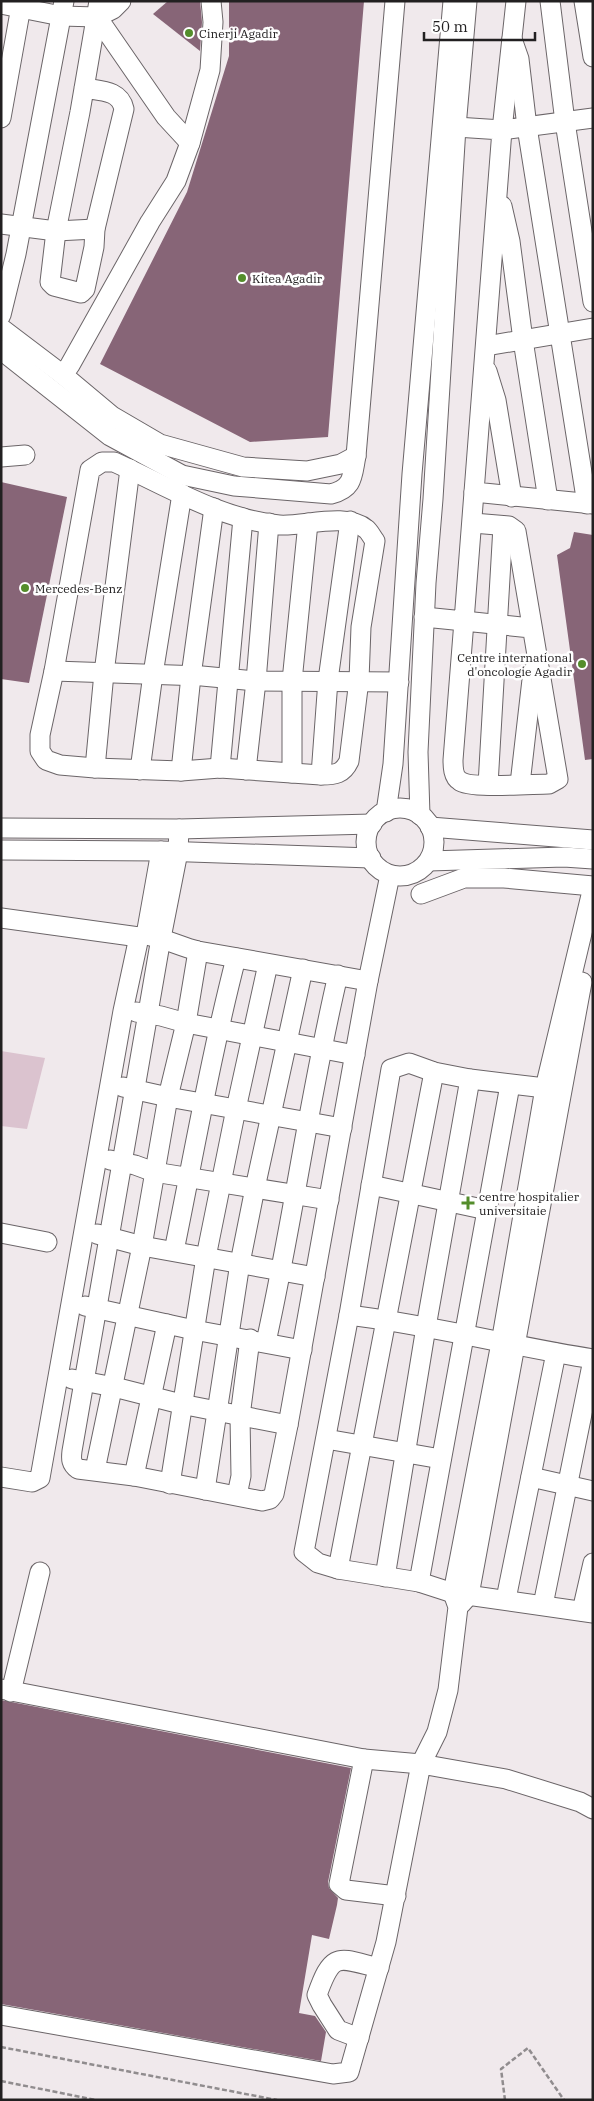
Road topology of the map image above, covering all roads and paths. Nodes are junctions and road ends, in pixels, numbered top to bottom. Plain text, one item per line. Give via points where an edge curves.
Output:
1 (121, 1) edge
2 (212, 1) edge
3 (396, 1) edge
4 (453, 1) edge
5 (468, 1) edge
6 (516, 1) edge
7 (550, 1) edge
8 (584, 1) edge
9 (1, 4) edge
10 (21, 5) edge
11 (62, 8) edge
12 (98, 9) edge
13 (512, 39) junction
14 (593, 57) edge
15 (84, 88) junction
16 (1, 118) edge
17 (593, 118) edge
18 (565, 122) junction
19 (456, 127) junction
20 (527, 127) junction
21 (502, 130) junction
22 (190, 143) junction
23 (497, 188) junction
24 (1, 224) edge
25 (20, 228) junction
26 (56, 232) junction
27 (95, 238) junction
28 (118, 282) junction
29 (593, 302) edge
30 (1, 315) edge
31 (1, 328) edge
32 (593, 328) edge
33 (561, 333) junction
34 (523, 340) junction
35 (1, 350) edge
36 (485, 353) junction
37 (63, 375) junction
38 (25, 456) dead end
39 (356, 456) junction
40 (1, 457) edge
41 (130, 469) junction
42 (474, 492) junction
43 (182, 494) junction
44 (512, 497) junction
45 (548, 500) junction
46 (590, 504) edge
47 (214, 508) junction
48 (243, 518) junction
49 (350, 521) junction
50 (269, 523) junction
51 (308, 523) junction
52 (473, 523) junction
53 (503, 526) junction
54 (424, 617) junction
55 (464, 621) junction
56 (497, 624) junction
57 (531, 628) junction
58 (535, 650) junction
59 (54, 671) junction
60 (104, 673) junction
61 (153, 674) junction
62 (191, 676) junction
63 (228, 678) junction
64 (328, 680) junction
65 (359, 680) junction
66 (256, 681) junction
67 (292, 681) junction
68 (399, 682) junction
69 (95, 768) junction
70 (220, 768) junction
71 (140, 770) junction
72 (246, 770) junction
73 (181, 771) junction
74 (292, 773) junction
75 (321, 775) junction
76 (520, 784) junction
77 (488, 785) junction
78 (386, 812) junction
79 (425, 821) junction
80 (372, 824) junction
81 (1, 828) edge
82 (179, 829) junction
83 (593, 840) edge
84 (1, 850) edge
85 (169, 852) junction
86 (371, 858) junction
87 (429, 861) junction
88 (589, 865) edge
89 (390, 875) junction
90 (593, 886) edge
91 (421, 894) dead end
92 (1, 918) edge
93 (588, 935) edge
94 (148, 936) junction
95 (198, 952) junction
96 (236, 958) junction
97 (268, 964) junction
98 (303, 969) junction
99 (338, 975) junction
100 (368, 981) junction
101 (123, 1011) junction
102 (148, 1014) junction
103 (186, 1023) junction
104 (218, 1029) junction
105 (252, 1035) junction
106 (288, 1042) junction
107 (322, 1049) junction
108 (355, 1055) junction
109 (434, 1072) junction
110 (470, 1079) junction
111 (110, 1084) junction
112 (510, 1085) junction
113 (545, 1088) junction
114 (135, 1090) junction
115 (168, 1097) junction
116 (202, 1103) junction
117 (236, 1109) junction
118 (272, 1115) junction
119 (308, 1122) junction
120 (342, 1128) junction
121 (97, 1156) junction
122 (121, 1164) junction
123 (154, 1172) junction
124 (189, 1178) junction
125 (222, 1183) junction
126 (371, 1185) junction
127 (255, 1188) junction
128 (294, 1194) junction
129 (410, 1194) junction
130 (329, 1200) junction
131 (448, 1201) junction
132 (487, 1210) junction
133 (84, 1231) junction
134 (1, 1233) edge
135 (109, 1237) junction
136 (47, 1242) dead end
137 (142, 1246) junction
138 (174, 1251) junction
139 (206, 1258) junction
140 (240, 1263) junction
141 (282, 1271) junction
142 (315, 1276) junction
143 (71, 1303) junction
144 (97, 1309) junction
145 (349, 1314) junction
146 (126, 1316) junction
147 (385, 1319) junction
148 (168, 1324) junction
149 (426, 1327) junction
150 (194, 1330) junction
151 (464, 1334) junction
152 (230, 1335) junction
153 (258, 1341) junction
154 (508, 1344) junction
155 (302, 1350) junction
156 (556, 1353) junction
157 (593, 1360) edge
158 (58, 1376) junction
159 (84, 1381) junction
160 (114, 1387) junction
161 (151, 1396) junction
162 (181, 1404) junction
163 (218, 1410) junction
164 (240, 1416) junction
165 (288, 1425) junction
166 (326, 1439) junction
167 (361, 1446) junction
168 (405, 1453) junction
169 (441, 1458) junction
170 (96, 1470) junction
171 (1, 1476) edge
172 (134, 1476) junction
173 (531, 1477) junction
174 (170, 1484) junction
175 (568, 1486) junction
176 (205, 1490) junction
177 (593, 1491) edge
178 (237, 1495) junction
179 (593, 1563) edge
180 (338, 1569) junction
181 (40, 1572) dead end
182 (385, 1577) junction
183 (419, 1582) junction
184 (460, 1598) junction
185 (506, 1599) junction
186 (544, 1605) junction
187 (588, 1612) edge
188 (6, 1690) edge
189 (364, 1759) junction
190 (421, 1764) junction
191 (593, 1809) edge
192 (396, 1896) junction
193 (379, 1968) junction
194 (1, 2015) edge
195 (359, 2038) junction
196 (1, 2047) edge
197 (1, 2081) edge
198 (96, 2100) edge
199 (277, 2100) edge
200 (505, 2100) edge
201 (564, 2100) edge

1 - 12 street via 113,9
2 - 22 street via 210,70
3 - 39 street
4 - 68 street via 412,474
5 - 19 street
6 - 13 street
7 - 18 street
8 - 14 street
9 - 10 street
10 - 11 street
10 - 16 street
11 - 12 street
11 - 25 street
12 - 15 street
12 - 22 street via 166,117
13 - 20 street via 519,60
13 - 21 street
15 - 26 street
15 - 27 street via 114,94 122,100 124,109
17 - 18 street
18 - 20 street
18 - 29 street
19 - 21 street
19 - 54 street
20 - 21 street
20 - 33 street
21 - 23 street
22 - 28 street via 176,181
23 - 34 street via 510,241
23 - 36 street
24 - 25 street
25 - 26 street
25 - 30 street
26 - 27 street
26 - 27 street via 50,282 81,293 85,289
27 - 28 street via 99,270
28 - 37 street
31 - 37 street
32 - 33 street
33 - 34 street
33 - 46 street
34 - 36 street
34 - 45 street
35 - 39 street via 110,436 182,475 234,486 331,494 343,491 352,481
36 - 42 street
36 - 44 street
37 - 39 street via 112,416 160,444 188,452 243,467 307,471 341,464
38 - 40 street
41 - 43 street
41 - 59 street via 114,462 102,462 90,470
41 - 60 street
42 - 44 street
42 - 52 street
43 - 47 street
43 - 61 street
44 - 45 street
45 - 46 street
47 - 48 street
47 - 62 street
48 - 50 street
48 - 63 street
49 - 51 street
49 - 64 street
49 - 65 street via 366,528 375,541 361,627
50 - 51 street
50 - 66 street
51 - 67 street
52 - 53 street
52 - 55 street
53 - 56 street
53 - 57 street via 513,527 516,531
54 - 55 street
54 - 79 street via 418,752
55 - 56 street
55 - 77 street via 453,766 459,781
56 - 57 street
56 - 77 street
57 - 58 street
58 - 76 street
58 - 76 street via 558,778 549,784
59 - 60 street
59 - 69 street via 40,735 40,752 46,760 60,765
60 - 61 street
60 - 69 street
61 - 62 street
61 - 71 street
62 - 63 street
62 - 73 street
63 - 66 street
63 - 70 street
64 - 65 street
64 - 67 street
64 - 75 street
65 - 68 street
65 - 75 street via 349,761 345,769 336,775
66 - 67 street
66 - 72 street
67 - 74 street
68 - 78 street via 392,784
69 - 71 street
70 - 72 street
70 - 73 street
71 - 73 street
72 - 74 street
74 - 75 street
76 - 77 street
78 - 79 street via 402,808 411,810
78 - 80 street
79 - 83 street
79 - 87 street via 434,844
80 - 82 street
80 - 86 street via 367,841
81 - 82 street
82 - 85 street
84 - 85 street
85 - 86 street
85 - 94 street
86 - 89 street
87 - 88 street via 564,857
87 - 89 street via 412,874
89 - 100 street
90 - 91 street via 464,878
90 - 93 street
92 - 94 street
93 - 113 street
93 - 154 street
94 - 95 street
94 - 101 street
94 - 102 street
95 - 96 street
95 - 103 street
96 - 97 street
96 - 104 street
97 - 98 street
97 - 105 street
98 - 99 street
98 - 106 street
99 - 100 street
99 - 107 street
100 - 108 street
101 - 102 street
101 - 111 street
102 - 103 street
102 - 114 street
103 - 104 street
103 - 115 street
104 - 105 street
104 - 116 street
105 - 106 street
105 - 117 street
106 - 107 street
106 - 118 street
107 - 108 street
107 - 119 street
108 - 120 street
109 - 110 street
109 - 126 street via 409,1064 391,1069
109 - 129 street
110 - 112 street
110 - 131 street
111 - 114 street
111 - 121 street
112 - 113 street
112 - 132 street
113 - 154 street
114 - 115 street
114 - 122 street
115 - 116 street
115 - 123 street
116 - 117 street
116 - 124 street
117 - 118 street
117 - 125 street
118 - 119 street
118 - 127 street
119 - 120 street
119 - 128 street
120 - 130 street
121 - 122 street
121 - 133 street
122 - 123 street
122 - 135 street
123 - 124 street
123 - 137 street
124 - 125 street
124 - 138 street
125 - 127 street
125 - 139 street
126 - 129 street
126 - 145 street
127 - 128 street
127 - 140 street
128 - 130 street
128 - 141 street
129 - 131 street
129 - 147 street
130 - 142 street
131 - 132 street
131 - 149 street
132 - 151 street
133 - 135 street
133 - 143 street
134 - 136 street
135 - 137 street
135 - 144 street
137 - 138 street
137 - 146 street
138 - 139 street
139 - 140 street
139 - 150 street
140 - 141 street
140 - 152 street
141 - 142 street
141 - 153 street
142 - 155 street
143 - 144 street
143 - 158 street
144 - 146 street
144 - 159 street
145 - 147 street
145 - 166 street
146 - 148 street
146 - 160 street
147 - 149 street
147 - 167 street
148 - 150 street
148 - 161 street
149 - 151 street
149 - 168 street
150 - 152 street
150 - 162 street
151 - 154 street
151 - 169 street
152 - 153 street
152 - 163 street
153 - 155 street
153 - 164 street
154 - 156 street
154 - 184 street
155 - 165 street
156 - 157 street
156 - 173 street
157 - 175 street
158 - 159 street
158 - 171 street via 40,1478 32,1482
159 - 160 street
159 - 170 street via 71,1459 78,1468
160 - 161 street
160 - 170 street
161 - 162 street
161 - 172 street
162 - 163 street
162 - 174 street
163 - 164 street
163 - 176 street
164 - 165 street
164 - 178 street via 241,1476
165 - 178 street via 274,1494 262,1501
166 - 167 street
166 - 180 street via 304,1552 318,1563
167 - 168 street
167 - 180 street
168 - 169 street
168 - 182 street
169 - 183 street
170 - 172 street
172 - 174 street
173 - 175 street
173 - 185 street
174 - 176 street
175 - 177 street
175 - 186 street
176 - 178 street
179 - 187 street
180 - 182 street
181 - 188 street
182 - 183 street
183 - 184 street
184 - 185 street
184 - 190 street via 448,1690 436,1732
185 - 186 street
186 - 187 street
188 - 189 street
189 - 190 street
189 - 192 street via 339,1884 346,1890
190 - 191 street via 506,1779
190 - 192 street
192 - 193 street
193 - 195 street
193 - 195 street via 343,1959 336,1962 326,1972 317,1995 338,2030
194 - 195 street via 333,2074 349,2072
196 - 199 path
197 - 198 path
200 - 201 path via 501,2068 528,2048

